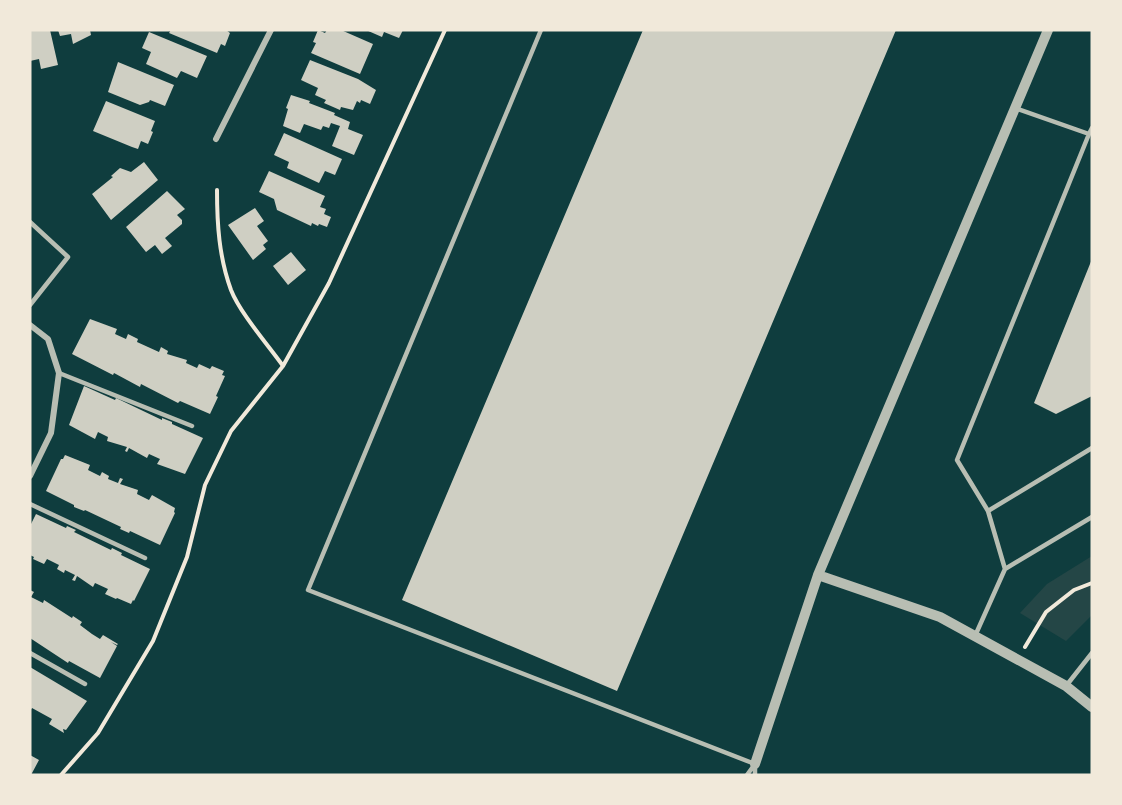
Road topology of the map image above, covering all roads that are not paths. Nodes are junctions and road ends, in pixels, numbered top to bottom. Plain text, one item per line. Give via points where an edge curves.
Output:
1 (271, 30) edge
2 (541, 30) edge
3 (1047, 30) edge
4 (1015, 108) junction
5 (1091, 131) edge
6 (216, 139) dead end
7 (30, 222) edge
8 (30, 304) edge
9 (30, 325) edge
10 (59, 373) junction
11 (192, 426) dead end
12 (1092, 448) edge
13 (30, 476) edge
14 (30, 504) edge
15 (988, 511) junction
16 (1092, 517) edge
17 (145, 558) dead end
18 (1005, 569) junction
19 (818, 575) junction
20 (975, 636) junction
21 (30, 652) edge
22 (1092, 653) edge
23 (84, 684) dead end
24 (1066, 686) junction
25 (1092, 707) edge
26 (755, 770) edge
27 (747, 775) edge

1 - 6 street
2 - 26 lane via 308,590
3 - 4 street
4 - 5 lane
4 - 19 street
5 - 15 lane via 957,460
7 - 8 lane via 68,257
9 - 10 street via 48,339
10 - 11 lane
10 - 13 street via 51,433
12 - 15 lane
14 - 17 lane
15 - 18 lane
16 - 18 lane
18 - 20 lane
19 - 20 street via 940,616
19 - 26 street
20 - 24 street
21 - 23 lane
22 - 24 lane
24 - 25 street
26 - 27 lane

